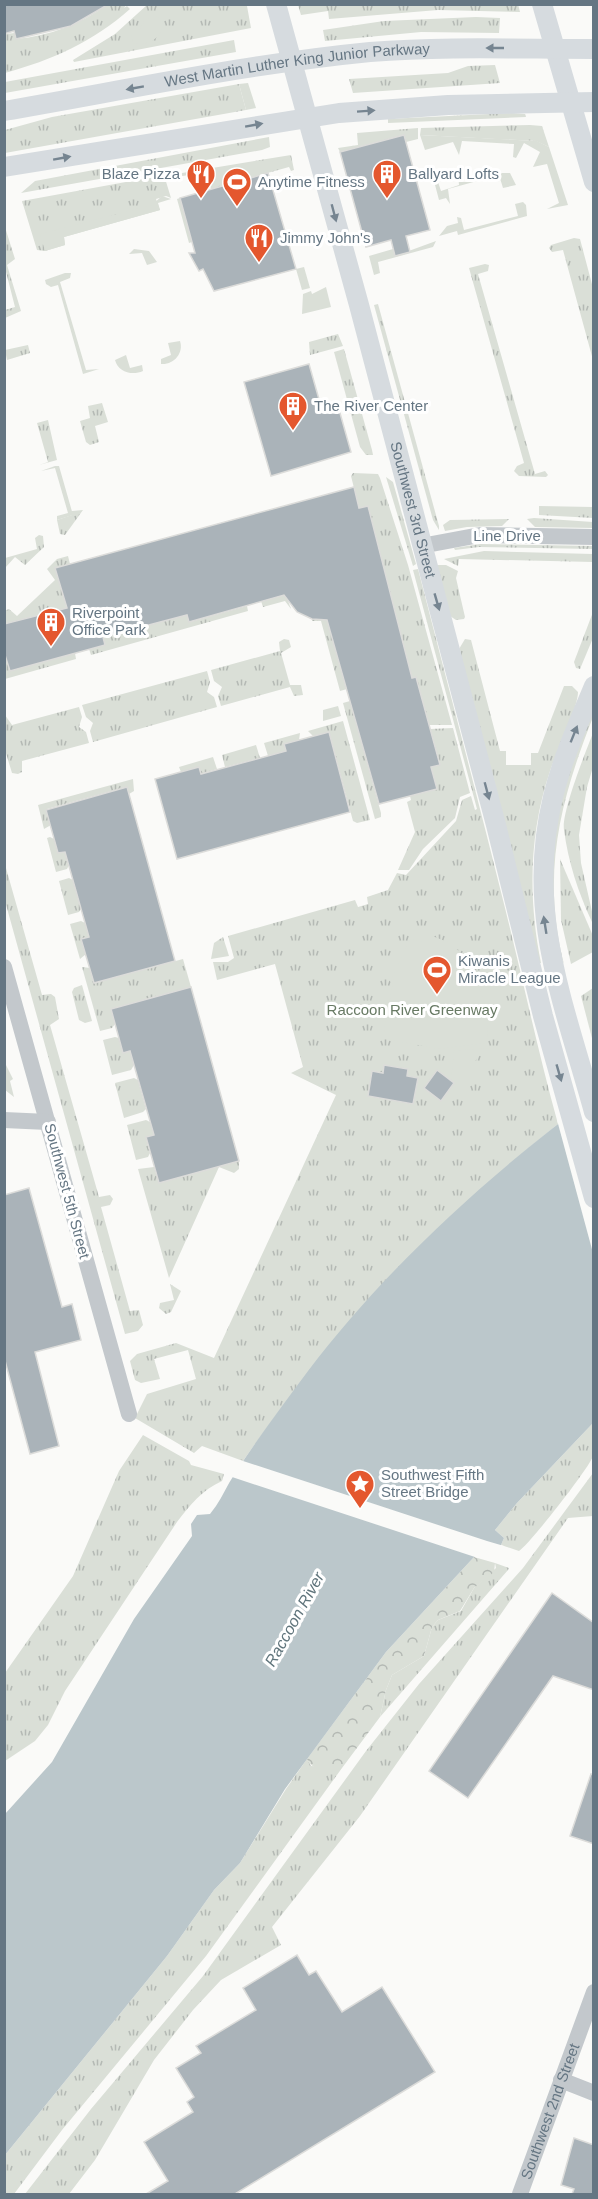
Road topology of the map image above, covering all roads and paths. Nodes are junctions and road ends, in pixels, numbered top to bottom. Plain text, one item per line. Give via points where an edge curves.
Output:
1 (276, 4) edge
2 (542, 4) edge
3 (553, 49) junction
4 (594, 49) edge
5 (292, 61) junction
6 (568, 102) junction
7 (594, 102) edge
8 (4, 111) edge
9 (308, 116) junction
10 (4, 167) edge
11 (594, 182) edge
12 (594, 537) edge
13 (421, 546) junction
14 (594, 686) edge
15 (4, 968) edge
16 (594, 1113) edge
17 (4, 1120) edge
18 (48, 1122) junction
19 (594, 1198) edge
20 (129, 1414) dead end
21 (594, 1992) edge
22 (561, 2080) junction
23 (594, 2093) edge
24 (520, 2194) edge

1 - 5 main road, Southwest 3rd Street
2 - 3 main road
3 - 4 main road, West Martin Luther King Junior Parkway
3 -> 5 main road, West Martin Luther King Junior Parkway via 420,49
3 - 6 main road
5 -> 8 main road, West Martin Luther King Junior Parkway
5 - 9 main road, Southwest 3rd Street
6 - 7 main road
9 -> 6 main road via 448,105
6 - 11 main road
10 -> 9 main road
9 -> 13 main road, Southwest 3rd Street
12 - 13 street, Line Drive via 480,535
13 -> 19 main road, Southwest 3rd Street
16 -> 14 main road via 562,1002 544,920 543,861 553,795
15 - 18 street, Southwest 5th Street
17 - 18 street
18 - 20 street, Southwest 5th Street
21 - 22 street, Southwest 2nd Street
22 - 23 street
22 - 24 street, Southwest 2nd Street

